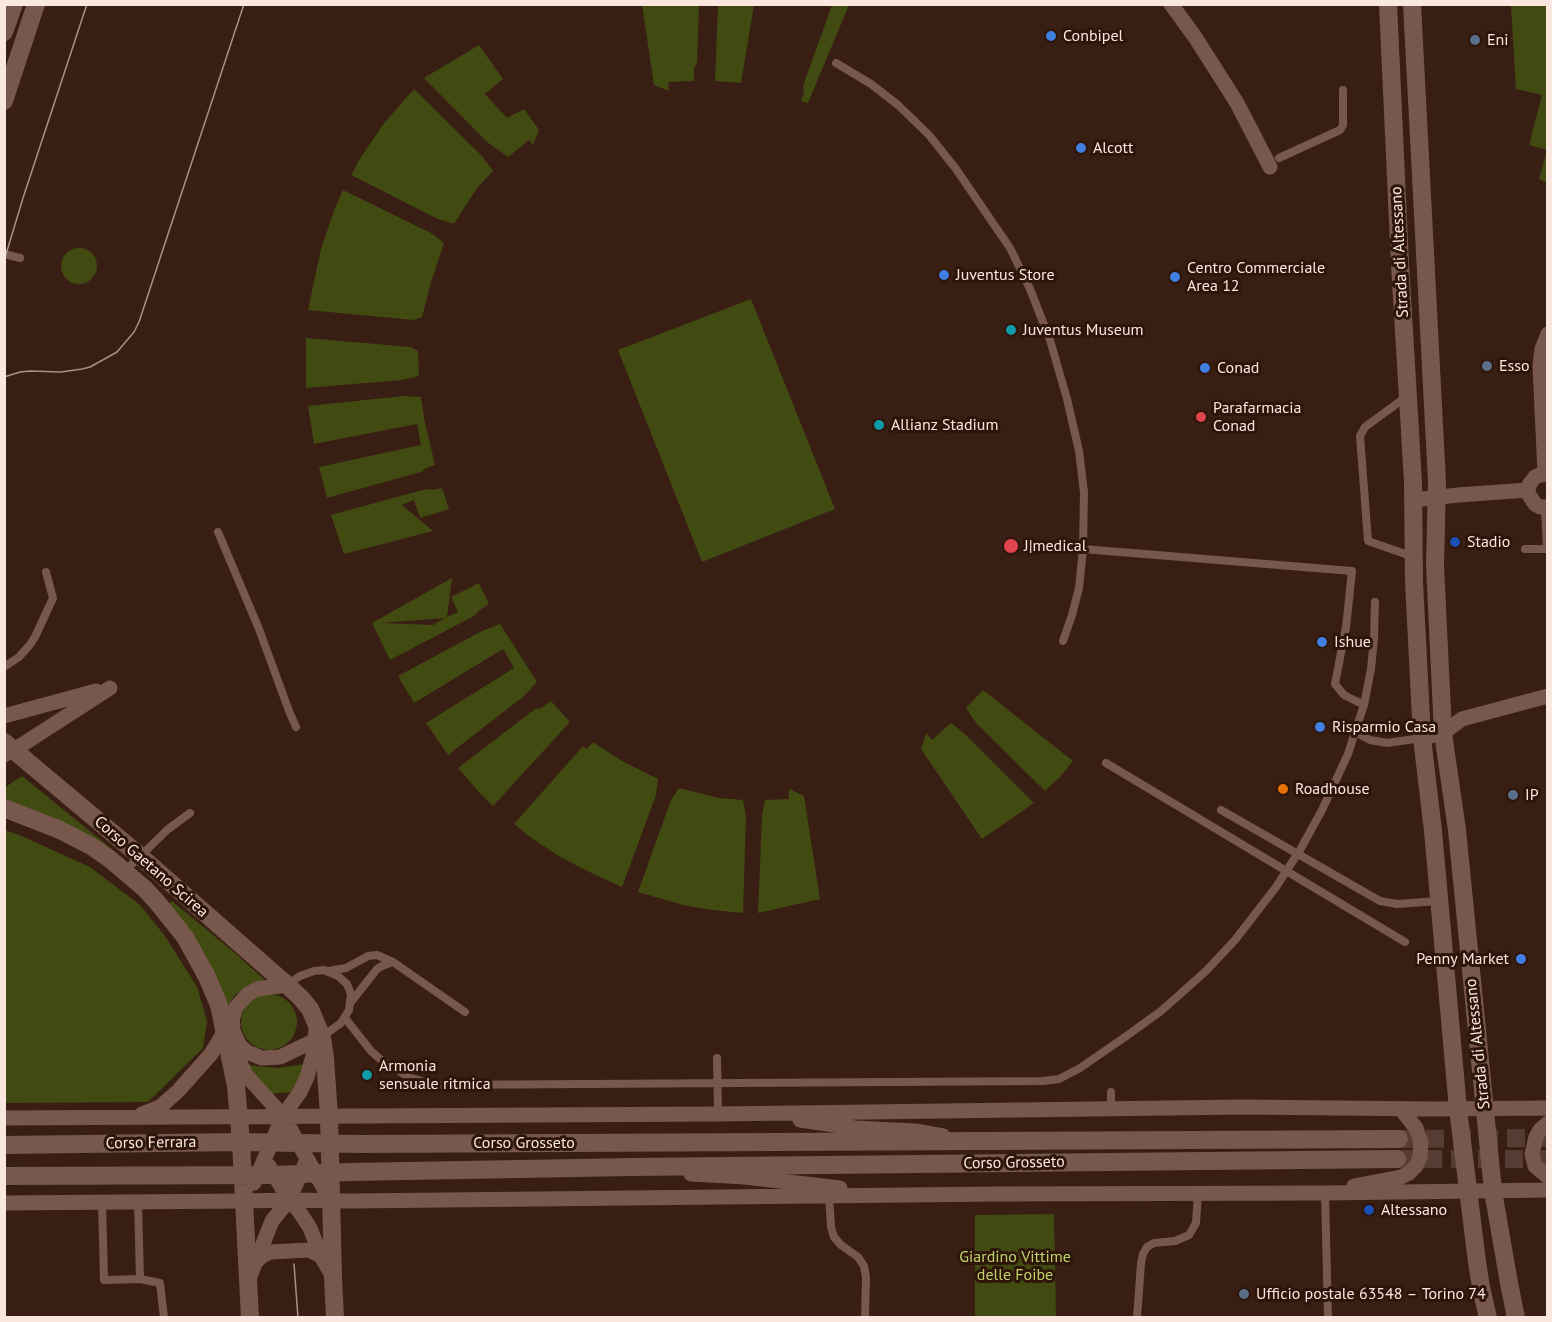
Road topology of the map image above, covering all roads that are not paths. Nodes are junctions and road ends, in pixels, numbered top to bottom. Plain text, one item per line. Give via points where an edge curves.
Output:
1 (14, 4) edge
2 (36, 4) edge
3 (1171, 4) edge
4 (1388, 4) edge
5 (1412, 4) edge
6 (4, 32) edge
7 (836, 63) dead end
8 (1343, 90) dead end
9 (4, 101) edge
10 (1274, 162) joint
11 (4, 254) edge
12 (20, 258) dead end
13 (1548, 334) edge
14 (1408, 396) junction
15 (1546, 474) edge
16 (1528, 490) junction
17 (1437, 497) junction
18 (1414, 500) junction
19 (1546, 508) edge
20 (219, 532) dead end
21 (1083, 549) junction
22 (1525, 549) dead end
23 (1414, 557) junction
24 (46, 572) dead end
25 (1375, 602) dead end
26 (1063, 641) dead end
27 (4, 668) edge
28 (1548, 696) edge
29 (1364, 705) junction
30 (4, 716) edge
31 (296, 727) dead end
32 (1355, 732) junction
33 (1443, 733) junction
34 (1422, 738) junction
35 (8, 749) edge
36 (1106, 763) dead end
37 (4, 808) edge
38 (1221, 810) dead end
39 (190, 813) dead end
40 (1297, 854) junction
41 (140, 856) junction
42 (125, 871) junction
43 (1285, 872) junction
44 (1439, 901) junction
45 (1405, 942) dead end
46 (393, 962) junction
47 (328, 971) junction
48 (287, 985) junction
49 (351, 1002) junction
50 (465, 1012) dead end
51 (345, 1018) junction
52 (228, 1021) junction
53 (317, 1033) junction
54 (234, 1051) junction
55 (717, 1058) dead end
56 (235, 1077) junction
57 (717, 1083) junction
58 (1484, 1108) junction
59 (1548, 1108) edge
60 (1401, 1109) junction
61 (1458, 1109) junction
62 (763, 1113) junction
63 (718, 1114) junction
64 (283, 1116) junction
65 (329, 1116) junction
66 (239, 1117) junction
67 (4, 1118) edge
68 (121, 1118) junction
69 (1548, 1123) edge
70 (1399, 1138) tunnel mouth
71 (966, 1140) junction
72 (4, 1144) edge
73 (314, 1158) junction
74 (258, 1159) junction
75 (1397, 1160) tunnel mouth
76 (632, 1167) junction
77 (4, 1176) edge
78 (1548, 1177) edge
79 (1548, 1190) edge
80 (1468, 1191) junction
81 (1493, 1191) junction
82 (1198, 1193) junction
83 (1325, 1193) junction
84 (829, 1196) junction
85 (876, 1196) junction
86 (4, 1198) edge
87 (289, 1200) junction
88 (243, 1201) junction
89 (331, 1201) junction
90 (102, 1202) junction
91 (138, 1202) junction
92 (4, 1203) edge
93 (24, 1203) junction
94 (321, 1256) junction
95 (255, 1262) junction
96 (333, 1277) junction
97 (140, 1279) junction
98 (248, 1281) junction
99 (164, 1317) edge
100 (250, 1317) edge
101 (335, 1317) edge
102 (866, 1317) edge
103 (1137, 1317) edge
104 (1328, 1317) edge
105 (1488, 1317) edge
106 (1516, 1317) edge

1 - 6 street
2 - 9 street
3 - 10 street
4 - 14 street, Strada di Altessano
5 - 17 street, Strada di Altessano
7 - 21 lane via 871,84 929,135 1010,248 1050,340 1069,409 1079,451
8 - 10 lane via 1340,130
11 - 12 lane
13 - 15 street via 1540,366
14 - 18 street, Strada di Altessano
14 - 23 lane via 1365,427 1360,436 1368,541
15 - 16 street via 1535,477
16 - 17 street
16 - 19 street via 1531,500
17 - 18 street
17 - 33 street, Strada di Altessano via 1435,565
18 - 23 street, Strada di Altessano
19 - 22 lane via 1546,549
20 - 31 lane
21 - 26 lane via 1078,588
21 - 29 lane via 1352,571 1335,684 1344,695
23 - 34 street, Strada di Altessano
24 - 27 lane via 53,598 29,646
25 - 29 lane via 1371,669
28 - 33 street via 1462,718
29 - 32 lane
30 - 35 street, Corso Gaetano Scirea via 110,687
32 - 34 lane via 1387,743
32 - 40 lane via 1322,810
33 - 34 street
33 - 58 street, Strada di Altessano via 1457,830
34 - 44 street, Strada di Altessano
35 - 41 street, Corso Gaetano Scirea
36 - 43 lane
37 - 42 street, Corso Gaetano Scirea via 75,837
38 - 40 lane
39 - 41 lane
40 - 43 lane
40 - 44 lane via 1380,901
41 - 42 lane
41 - 48 street, Corso Gaetano Scirea
42 - 52 street, Corso Gaetano Scirea via 152,896 185,938
43 - 45 lane
43 - 57 lane via 1244,930 1206,970 1139,1028 1059,1079
44 - 61 street, Strada di Altessano
46 - 47 lane via 373,955 346,968
46 - 49 lane via 377,969
46 - 50 lane
47 - 48 lane via 314,971
47 - 49 lane via 346,984
48 - 52 street via 248,994
48 - 53 street, Corso Gaetano Scirea via 307,1006
49 - 51 lane
51 - 53 lane via 335,1028
51 - 57 lane via 380,1059 408,1077 429,1084
52 - 53 street, Corso Gaetano Scirea via 240,1046 262,1058 280,1058
52 - 54 street, Corso Gaetano Scirea
52 - 56 street, Corso Gaetano Scirea
52 - 68 street via 207,1059 165,1103
53 - 64 street, Corso Gaetano Scirea via 307,1077
53 - 65 street, Corso Gaetano Scirea via 325,1053
54 - 56 street, Corso Gaetano Scirea
54 - 64 street, Corso Gaetano Scirea via 246,1075
55 - 57 lane
56 - 66 street, Corso Gaetano Scirea
57 - 63 lane
58 - 59 street, Corso Grosseto
58 - 61 street, Corso Grosseto
58 - 81 street, Strada di Altessano
60 - 61 street, Corso Grosseto
60 - 62 street, Corso Grosseto via 1111,1100
60 - 83 street, Corso Grosseto via 1416,1128 1420,1142 1420,1157 1412,1171
61 - 80 street, Strada di Altessano
62 - 63 street, Corso Grosseto
62 - 71 street, Corso Grosseto
63 - 65 street, Corso Grosseto
64 - 65 street, Corso Grosseto
64 - 66 street, Corso Ferrara
64 - 73 street, Corso Gaetano Scirea
64 - 74 street, Corso Gaetano Scirea
65 - 73 street, Corso Gaetano Scirea
66 - 68 street, Corso Ferrara
66 - 74 street, Corso Gaetano Scirea
67 - 68 street, Corso Ferrara
69 - 78 street via 1540,1130 1532,1149 1535,1166
70 - 71 street, Corso Grosseto
71 - 73 street, Corso Grosseto
72 - 74 street, Corso Ferrara
73 - 74 street, Corso Ferrara
73 - 74 street, Corso Grosseto
73 - 76 street, Corso Grosseto
73 - 87 street
73 - 89 street, Corso Gaetano Scirea
74 - 77 street, Corso Ferrara
74 - 87 street
74 - 88 street, Corso Gaetano Scirea
75 - 76 street, Corso Grosseto
76 - 85 street, Corso Grosseto via 791,1182
79 - 81 street, Corso Grosseto
80 - 81 street, Corso Grosseto
80 - 83 street, Corso Grosseto
80 - 105 street, Strada di Altessano
81 - 106 street, Strada di Altessano
82 - 83 street, Corso Grosseto
82 - 85 street, Corso Grosseto
82 - 103 lane via 1192,1231 1180,1240 1154,1243 1143,1254
83 - 104 lane
84 - 85 street, Corso Grosseto
84 - 89 street, Corso Grosseto
84 - 102 lane via 832,1232 864,1266
86 - 93 street
87 - 88 street
87 - 89 street, Corso Grosseto
87 - 94 street via 310,1228
87 - 95 street via 272,1221
88 - 91 street
88 - 98 street, Corso Gaetano Scirea
89 - 96 street, Corso Gaetano Scirea
90 - 91 street
90 - 93 street
90 - 97 lane via 104,1280
91 - 97 lane
92 - 93 street
94 - 95 street via 309,1250 270,1252
94 - 96 street
95 - 98 street
96 - 101 street, Corso Gaetano Scirea
97 - 99 lane via 160,1283
98 - 100 street, Corso Gaetano Scirea

